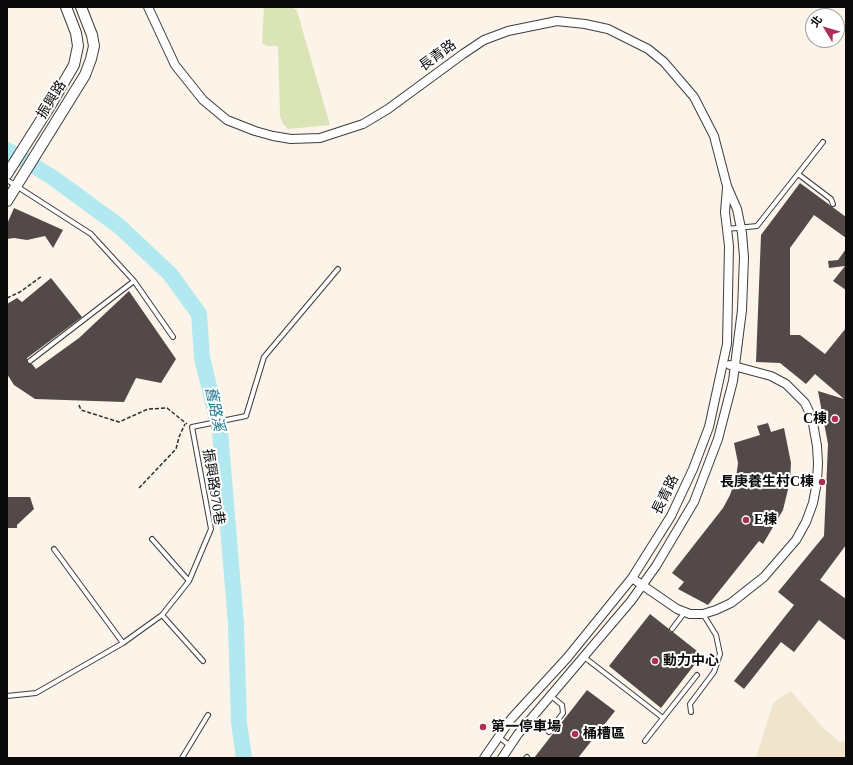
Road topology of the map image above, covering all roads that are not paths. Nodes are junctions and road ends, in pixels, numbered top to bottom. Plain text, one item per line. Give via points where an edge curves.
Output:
1 (66, 7) edge
2 (81, 7) edge
3 (148, 7) edge
4 (823, 142) dead end
5 (7, 174) edge
6 (798, 174) junction
7 (11, 182) edge
8 (727, 186) junction
9 (7, 201) edge
10 (833, 204) dead end
11 (741, 227) junction
12 (727, 229) junction
13 (338, 269) dead end
14 (134, 281) junction
15 (172, 336) dead end
16 (30, 361) dead end
17 (723, 364) junction
18 (735, 366) junction
19 (152, 539) dead end
20 (54, 549) dead end
21 (632, 578) junction
22 (189, 580) junction
23 (642, 585) junction
24 (686, 612) junction
25 (703, 614) junction
26 (162, 615) junction
27 (672, 629) dead end
28 (123, 643) junction
29 (584, 657) junction
30 (203, 662) dead end
31 (697, 675) dead end
32 (7, 696) edge
33 (551, 696) junction
34 (691, 712) dead end
35 (208, 715) dead end
36 (663, 718) junction
37 (548, 732) dead end
38 (498, 737) junction
39 (645, 741) dead end
40 (510, 746) junction
41 (182, 758) edge
42 (484, 758) edge
43 (502, 758) edge

1 - 5 street, 振興路 via 76,33 77,55 74,65
2 - 7 street, 振興路 via 94,46 85,75 41,145
3 - 8 street, 長青路 via 175,65 213,110 227,120 255,132 291,139 320,138 363,124 484,40 508,30 558,21 608,29 642,46 664,62 694,97 714,136
4 - 6 lane
6 - 10 lane via 831,199
6 - 11 lane via 757,226
7 - 9 street, 振興路
7 - 14 lane via 91,234
8 - 11 street, 長青路 via 737,209
8 - 12 street, 長青路
11 - 12 lane
11 - 18 street, 長青路 via 744,287
12 - 17 street, 長青路 via 729,297 727,344
13 - 22 lane, 振興路970巷 via 264,357 246,416 192,427 211,529
14 - 15 lane
14 - 16 lane
17 - 18 street
17 - 21 street, 長青路 via 709,427 693,469 671,516
18 - 23 street, 長青路 via 718,439 694,502
18 - 25 street via 771,376 786,384 805,403 812,418 817,446 818,482 806,522 796,540 779,560 750,589 731,603
19 - 22 lane
20 - 28 lane
21 - 23 street
21 - 38 street, 長青路
22 - 26 lane, 振興路970巷
23 - 24 street via 668,604
23 - 29 street, 長青路
24 - 25 street
24 - 27 lane
25 - 34 lane via 716,635 720,654 714,672 690,704
26 - 28 lane, 振興路970巷
26 - 30 lane
28 - 32 lane, 振興路970巷 via 36,693
29 - 33 street, 長青路
29 - 36 lane
31 - 36 lane
33 - 37 lane via 562,705 563,714
33 - 40 street, 長青路
35 - 41 lane
36 - 39 lane
38 - 40 lane
38 - 42 street, 長青路
40 - 43 street, 長青路

